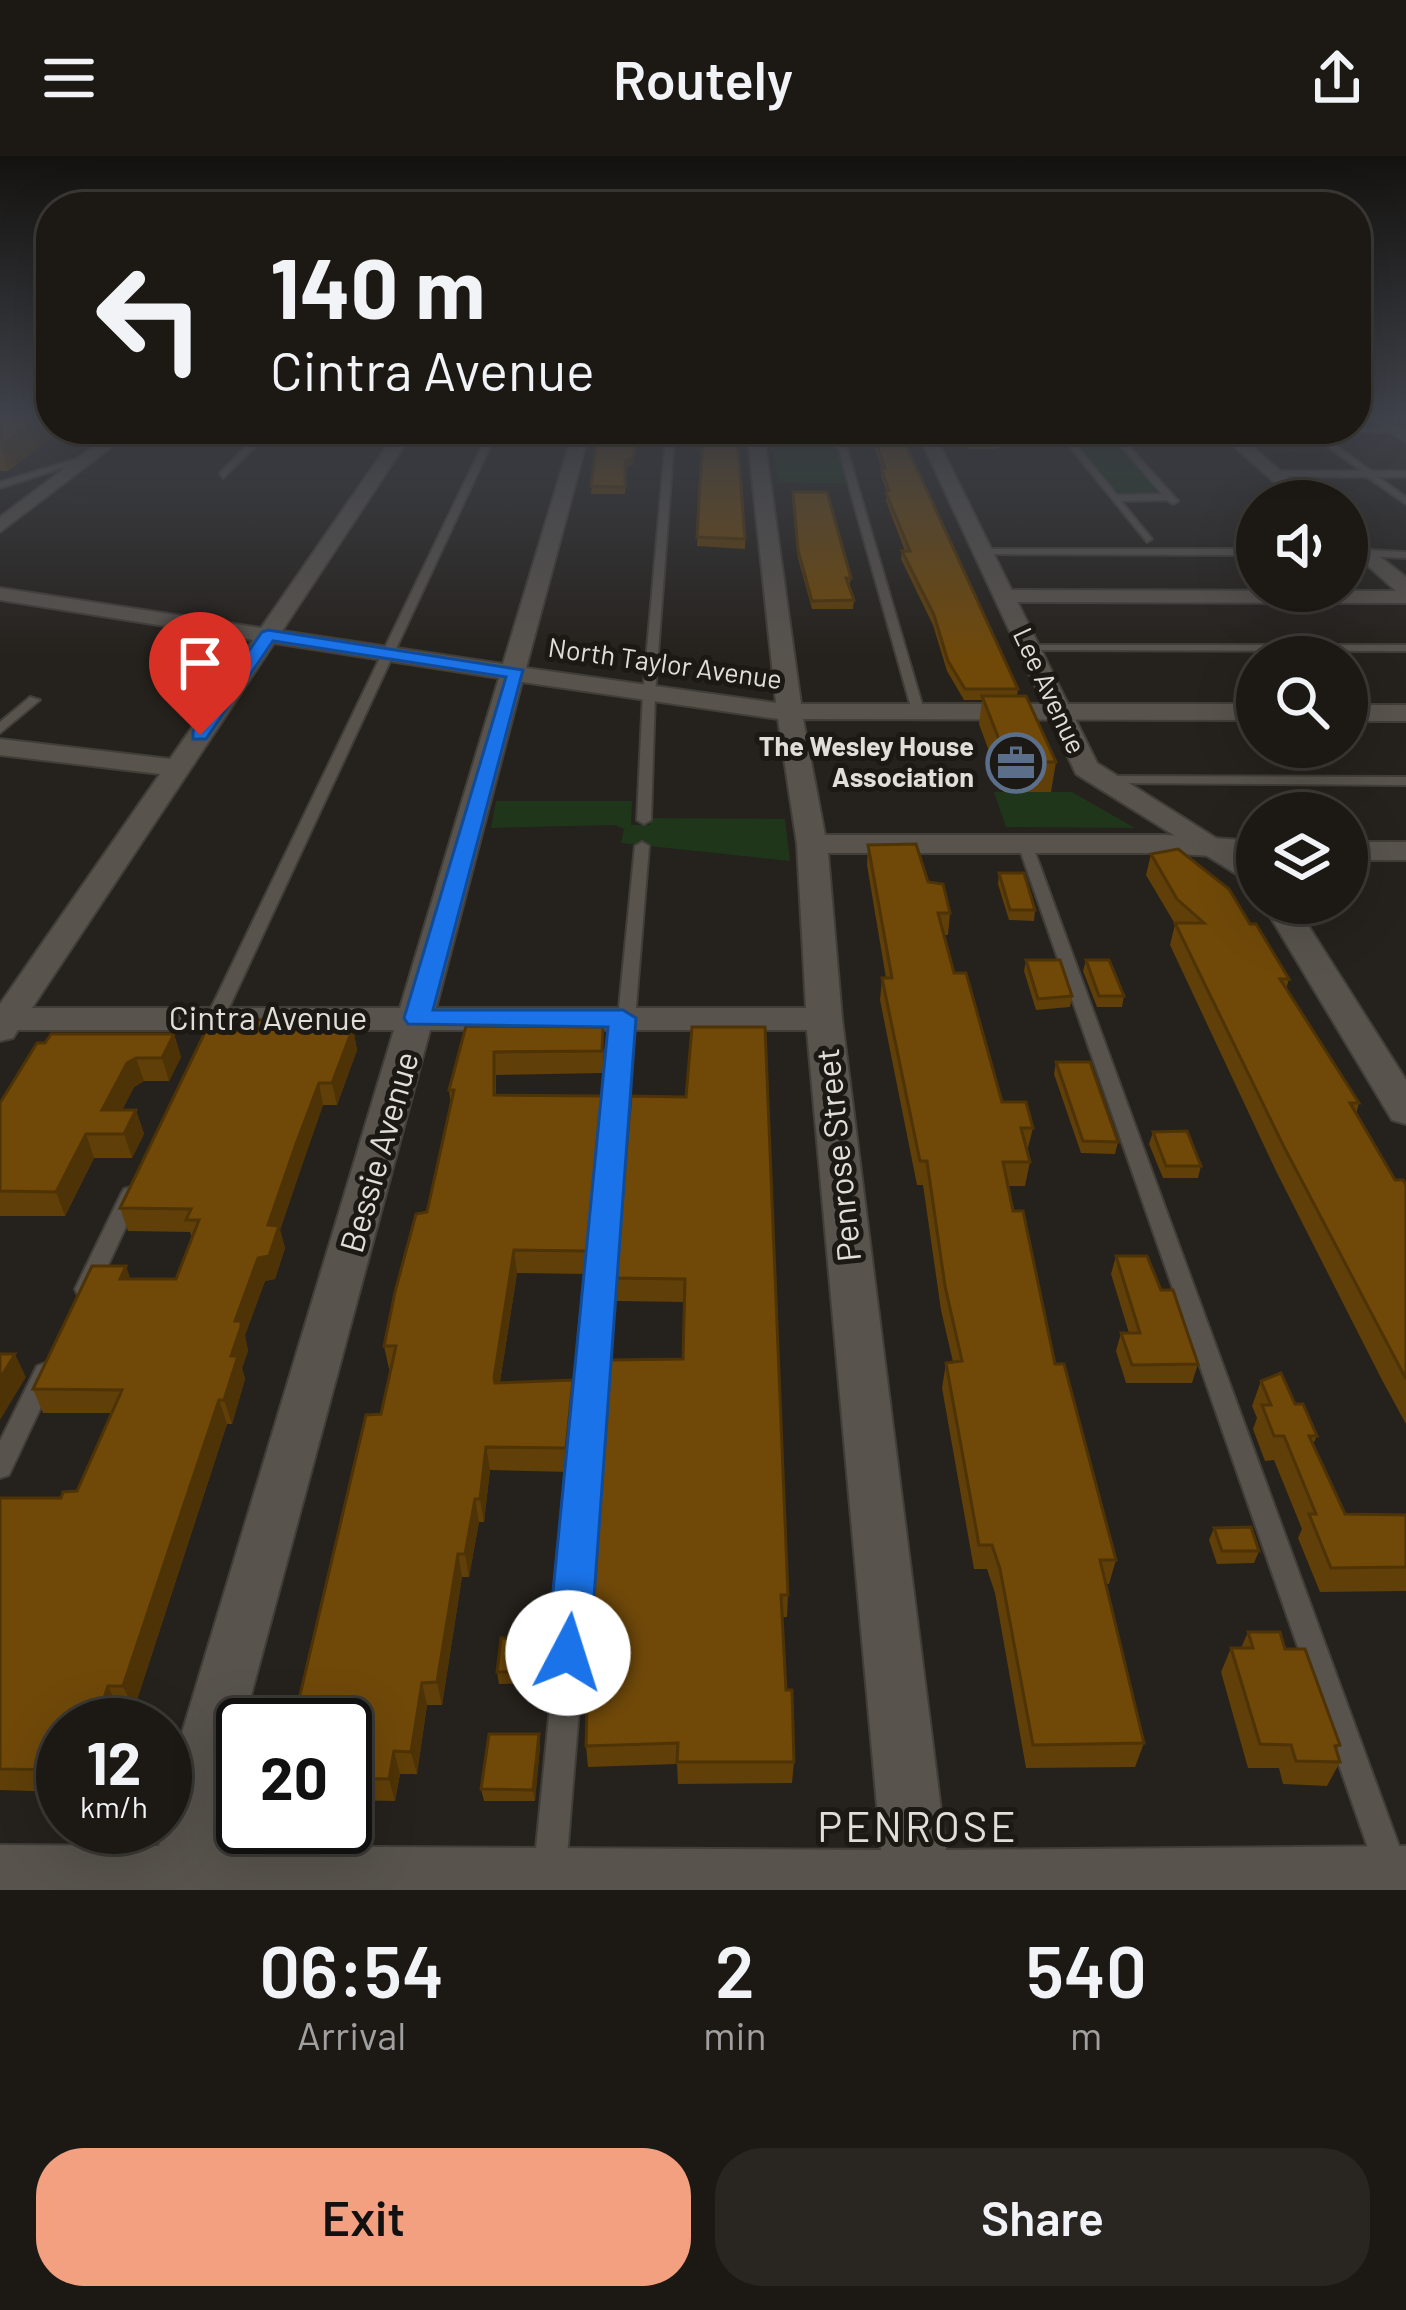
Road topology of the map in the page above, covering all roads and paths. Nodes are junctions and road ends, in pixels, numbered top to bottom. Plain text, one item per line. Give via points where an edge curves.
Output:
1 (37, 497) edge
2 (362, 497) edge
3 (461, 497) edge
4 (564, 497) edge
5 (665, 497) edge
6 (763, 497) edge
7 (857, 497) edge
8 (957, 497) edge
9 (1169, 497) edge
10 (1115, 499) joint
11 (0, 526) edge
12 (1147, 539) dead end
13 (983, 552) junction
14 (1236, 552) edge
15 (1368, 553) edge
16 (1406, 555) edge
17 (1368, 562) edge
18 (1406, 592) edge
19 (0, 594) edge
20 (1005, 596) junction
21 (268, 635) junction
22 (1030, 648) junction
23 (1406, 648) edge
24 (386, 654) junction
25 (516, 674) junction
26 (649, 694) junction
27 (34, 700) dead end
28 (918, 711) junction
29 (1060, 711) junction
30 (790, 712) junction
31 (1236, 712) edge
32 (1368, 713) edge
33 (1406, 713) edge
34 (0, 729) edge
35 (0, 747) edge
36 (177, 768) junction
37 (1098, 780) junction
38 (1406, 782) edge
39 (644, 820) dead end
40 (812, 844) junction
41 (1024, 844) junction
42 (641, 846) dead end
43 (1214, 848) junction
44 (1236, 849) edge
45 (1368, 850) edge
46 (1406, 851) edge
47 (1236, 863) edge
48 (1291, 924) edge
49 (418, 1018) junction
50 (623, 1018) junction
51 (824, 1019) junction
52 (2, 1023) edge
53 (210, 1029) junction
54 (1406, 1111) edge
55 (143, 1168) edge
56 (82, 1296) edge
57 (51, 1360) edge
58 (0, 1467) edge
59 (0, 1878) edge
60 (1401, 1879) edge
61 (549, 1880) junction
62 (916, 1882) junction
63 (186, 1884) edge
64 (654, 1886) edge
65 (1067, 1886) edge

1 - 11 street
2 - 21 street
3 - 24 lane
4 - 25 street, Bessie Avenue
5 - 26 lane
6 - 30 street, Penrose Street
7 - 28 lane
8 - 13 street, Lee Avenue
9 - 10 lane
10 - 12 lane
13 - 14 lane
13 - 20 street, Lee Avenue
15 - 16 lane
17 - 18 street
18 - 20 street
19 - 21 street, North Taylor Avenue
20 - 22 street, Lee Avenue
21 - 24 street, North Taylor Avenue
21 - 36 street
22 - 23 lane
22 - 29 street, Lee Avenue
24 - 25 street, North Taylor Avenue
24 - 53 lane
25 - 26 street, North Taylor Avenue
25 - 49 street, Bessie Avenue
26 - 30 street, North Taylor Avenue
26 - 39 lane
27 - 34 lane
28 - 29 street, North Taylor Avenue
28 - 30 street, North Taylor Avenue
29 - 31 street, North Taylor Avenue
29 - 37 street, Lee Avenue
30 - 40 street, Penrose Street
32 - 33 street
35 - 36 street
36 - 52 street
37 - 38 lane
37 - 43 street, Lee Avenue
40 - 41 street
40 - 51 street, Penrose Street
41 - 43 street
41 - 60 lane
42 - 50 lane
43 - 44 street
43 - 47 street, Lee Avenue
45 - 46 street
48 - 54 street
49 - 50 street, Cintra Avenue
49 - 53 street, Cintra Avenue
49 - 63 street, Bessie Avenue via 202,1766
50 - 51 street, Cintra Avenue
50 - 61 lane
51 - 62 street, Penrose Street
52 - 53 street, Cintra Avenue
55 - 56 lane
57 - 58 lane
59 - 63 street
60 - 65 street
61 - 63 street
61 - 64 street
62 - 64 street
62 - 65 street

